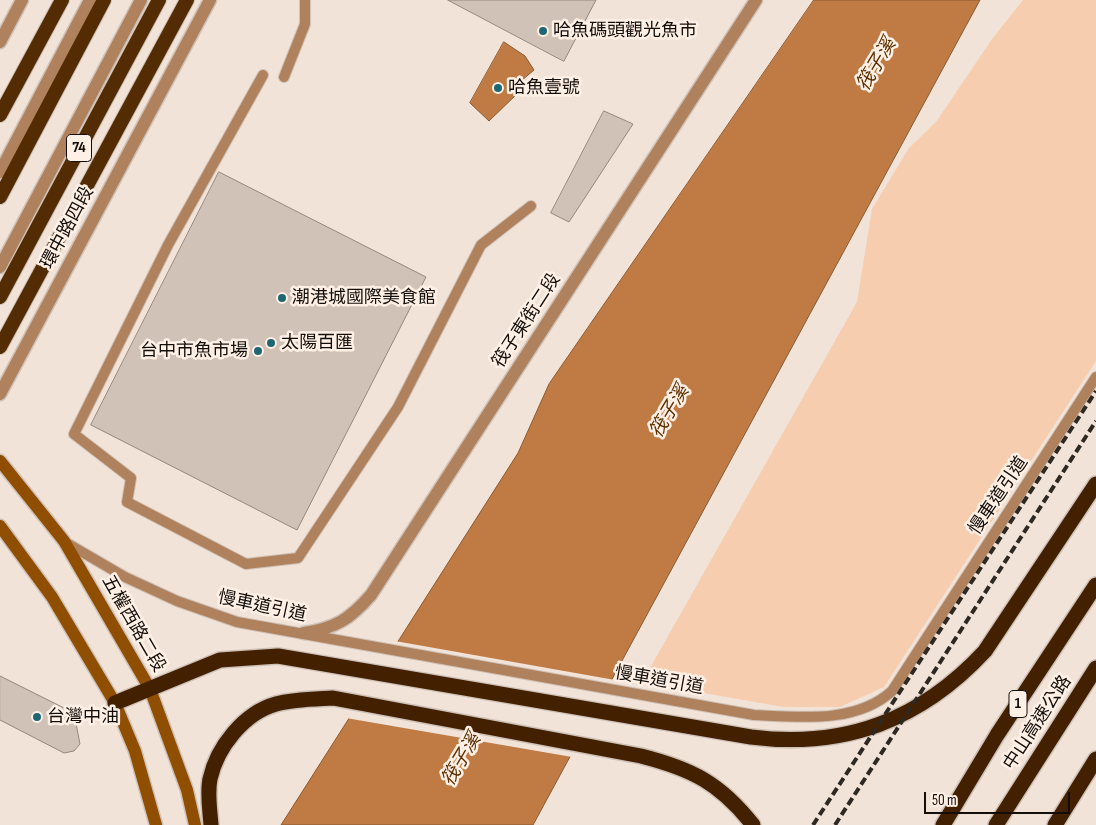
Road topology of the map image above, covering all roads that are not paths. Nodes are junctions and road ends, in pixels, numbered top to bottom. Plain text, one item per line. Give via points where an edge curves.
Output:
1 (22, 0) edge
2 (62, 0) edge
3 (90, 0) edge
4 (104, 0) edge
5 (141, 0) edge
6 (159, 0) edge
7 (187, 0) edge
8 (210, 0) edge
9 (305, 0) edge
10 (756, 0) edge
11 (0, 42) edge
12 (263, 75) dead end
13 (284, 77) dead end
14 (0, 115) edge
15 (0, 172) edge
16 (0, 197) edge
17 (531, 206) dead end
18 (0, 267) edge
19 (0, 297) edge
20 (0, 346) edge
21 (1096, 377) edge
22 (0, 394) edge
23 (0, 461) edge
24 (1096, 484) edge
25 (0, 526) edge
26 (64, 541) junction
27 (1096, 585) edge
28 (304, 633) junction
29 (1096, 668) edge
30 (150, 689) junction
31 (115, 703) junction
32 (1096, 759) edge
33 (156, 825) edge
34 (195, 825) edge
35 (212, 825) edge
36 (754, 825) edge
37 (943, 825) edge
38 (996, 825) edge
39 (1055, 825) edge

1 - 11 street
2 - 14 highway
3 - 15 street
4 - 16 highway
5 - 18 street
6 - 19 highway, 74
7 - 20 highway
8 - 22 street, 環中路四段
9 - 13 lane via 305,24
10 - 28 street, 筏子東街二段 via 371,595 355,613 338,624
12 - 17 lane via 168,245 74,434 130,478 127,502 246,564 298,558 398,407 481,246
21 - 28 lane, 慢車道引道 via 892,691 865,708 839,715 754,715
23 - 26 main road, 五權西路二段
24 - 30 highway via 985,651 946,690 898,718 846,735 798,740 751,737 278,656 220,660
25 - 31 main road via 52,597
26 - 28 lane, 慢車道引道 via 125,577 177,602 237,622
26 - 30 main road, 五權西路二段
27 - 37 highway, 中山高速公路 / 1 via 997,735
29 - 38 highway, 中山高速公路
30 - 31 highway
30 - 34 main road, 五權西路二段 via 187,790
31 - 33 main road via 135,751
32 - 39 highway
35 - 36 highway via 210,780 224,746 238,729 257,712 275,704 333,698 602,748 678,766 696,774 728,797

